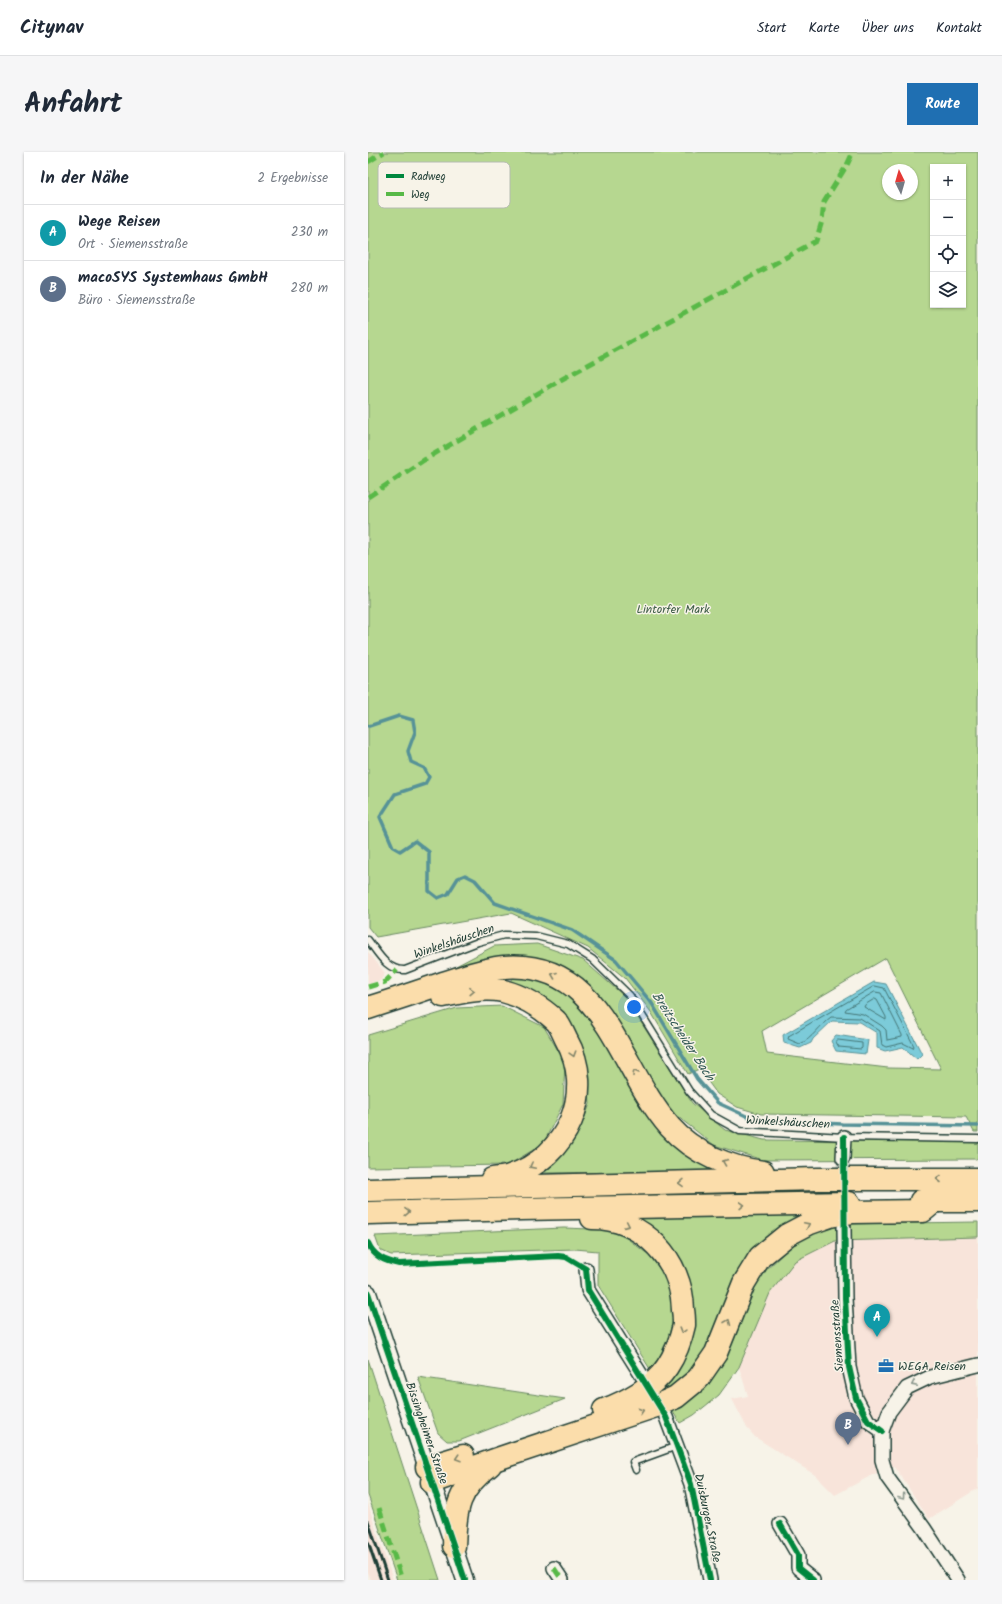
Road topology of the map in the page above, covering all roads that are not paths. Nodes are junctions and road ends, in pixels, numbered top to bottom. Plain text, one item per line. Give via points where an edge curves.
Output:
1 (368, 940) edge
2 (368, 1008) edge
3 (368, 1022) edge
4 (844, 1137) junction
5 (978, 1138) edge
6 (843, 1158) tunnel mouth
7 (818, 1179) junction
8 (978, 1179) edge
9 (368, 1189) edge
10 (935, 1201) junction
11 (978, 1201) edge
12 (521, 1209) junction
13 (368, 1213) edge
14 (844, 1228) dead end
15 (586, 1269) dead end
16 (368, 1293) edge
17 (978, 1365) edge
18 (642, 1376) dead end
19 (666, 1417) dead end
20 (882, 1431) junction
21 (677, 1446) junction
22 (500, 1458) junction
23 (636, 1470) dead end
24 (430, 1475) junction
25 (780, 1524) dead end
26 (454, 1546) junction
27 (554, 1568) dead end
28 (465, 1580) edge
29 (562, 1580) edge
30 (710, 1580) edge
31 (813, 1580) edge
32 (958, 1580) edge

1 - 4 lane, Winkelshäuschen via 389,966 397,970 405,970 478,942 504,935 536,936 568,944 592,959 630,996 689,1091 711,1115 740,1131
7 -> 2 highway via 744,1170 713,1158 690,1145 670,1128 653,1105 604,1018 582,993 558,976 532,968 504,967 475,973
3 -> 9 highway via 439,997 469,990 502,991 529,1001 556,1021 573,1050 579,1079 578,1104 568,1127 555,1148 537,1164 510,1176 491,1179 393,1182
4 - 5 lane, Winkelshäuschen
4 - 6 street
8 -> 7 highway
7 -> 9 highway
10 - 11 highway
12 -> 10 highway
22 -> 10 highway via 676,1397 698,1379 716,1353 744,1283 760,1257 787,1235 830,1216 853,1212 923,1211
13 -> 12 highway
12 -> 24 highway via 537,1217 605,1218 628,1225 644,1235 661,1250 677,1275 683,1300 684,1324 678,1346 666,1368 648,1386 629,1399
14 - 20 street, Siemensstraße via 845,1298 850,1367 856,1398 868,1421
15 - 18 street via 588,1290
16 - 24 street, Bissingheimer Straße
17 -> 20 street via 930,1377 907,1388 889,1412
19 - 21 street, Duisburger Straße
20 -> 32 street via 882,1460 887,1476
21 - 23 lane via 633,1462
21 - 30 street, Duisburger Straße via 691,1484
22 - 24 highway
22 - 26 highway via 466,1487 456,1517
24 - 26 street, Bissingheimer Straße
25 - 31 street via 798,1555 798,1568
26 - 28 street, Bissingheimer Straße
27 - 29 street

